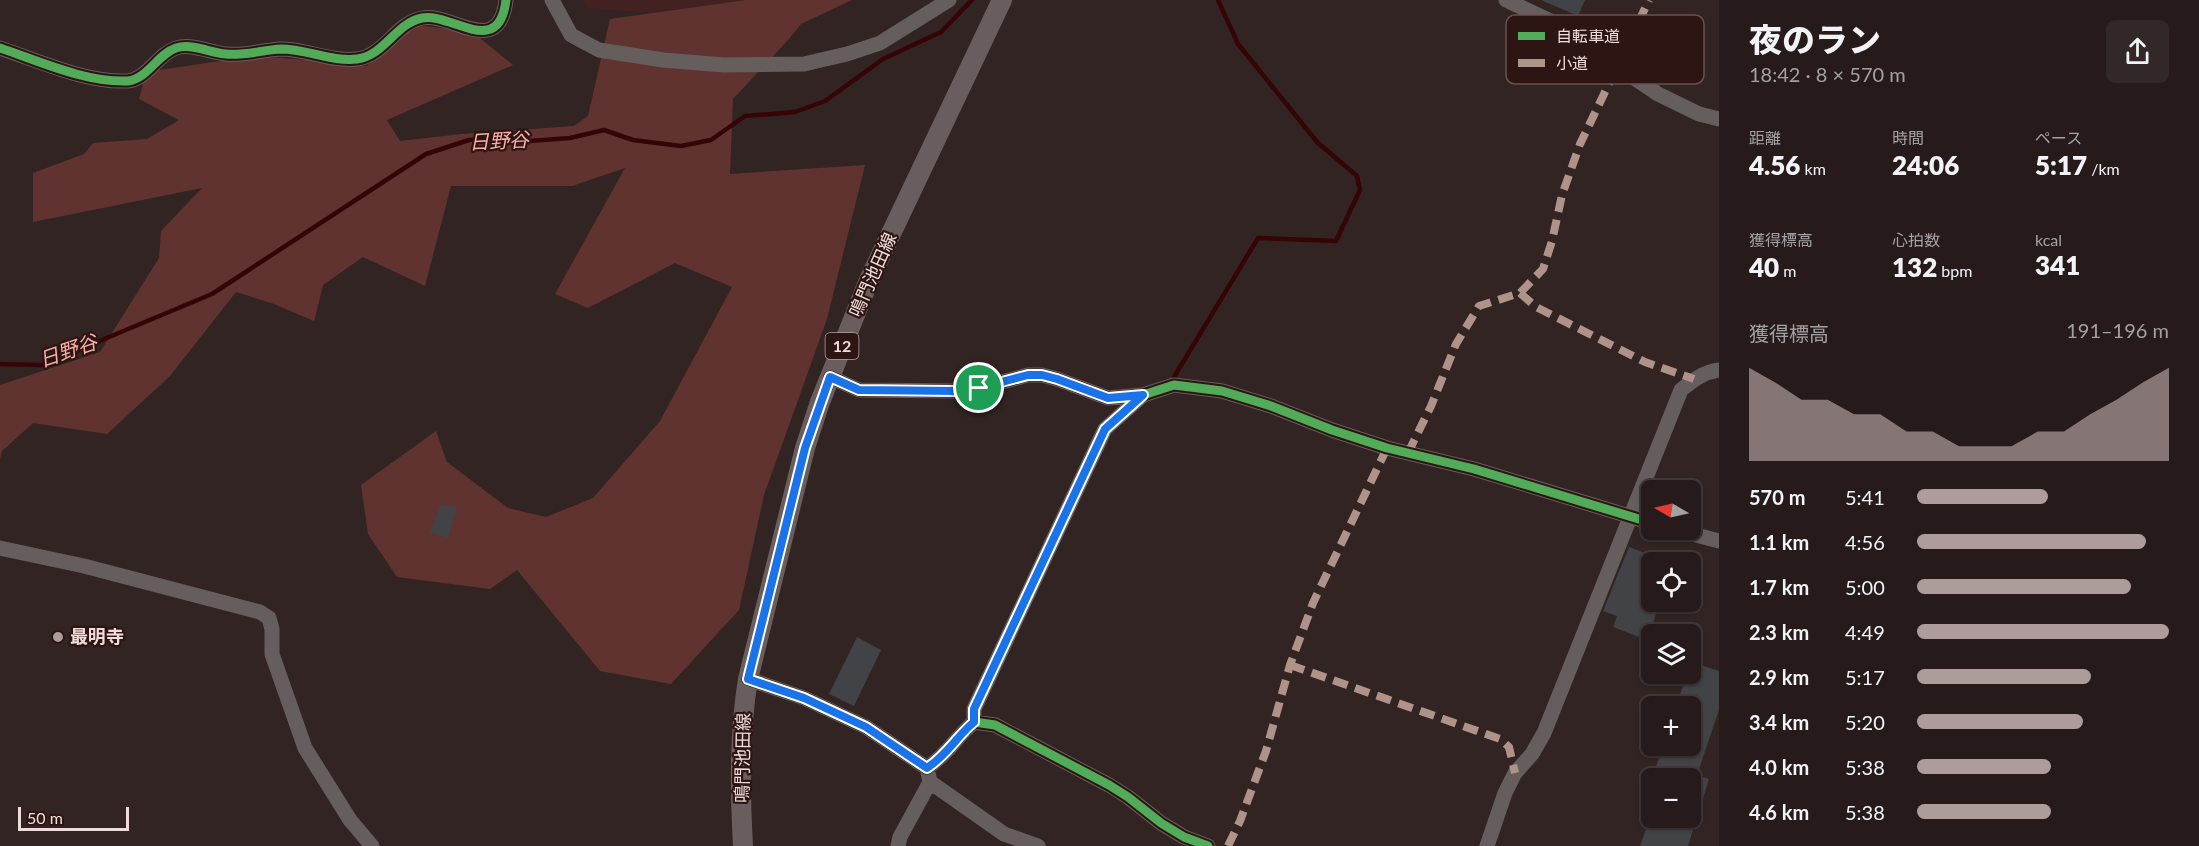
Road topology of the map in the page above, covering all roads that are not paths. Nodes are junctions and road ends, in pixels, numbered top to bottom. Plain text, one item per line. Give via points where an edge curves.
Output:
1 (506, 0) edge
2 (552, 0) edge
3 (949, 0) edge
4 (1002, 0) edge
5 (1506, 0) edge
6 (1538, 15) edge
7 (0, 48) edge
8 (1643, 84) edge
9 (1719, 119) edge
10 (1719, 370) edge
11 (830, 377) junction
12 (1143, 395) junction
13 (1631, 517) junction
14 (1641, 520) edge
15 (1701, 536) edge
16 (1719, 541) edge
17 (0, 548) edge
18 (748, 679) junction
19 (974, 722) junction
20 (929, 775) junction
21 (372, 846) edge
22 (743, 846) edge
23 (898, 846) edge
24 (1038, 846) edge
25 (1208, 846) edge
26 (1487, 846) edge

1 - 7 street via 498,24 487,30 472,30 439,18 422,18 359,59 279,49 234,54 176,48 138,78 128,81 67,72
2 - 3 street via 571,35 599,50 724,65 804,64 847,54 880,43
4 - 11 main road, 鳴門池田線 / 12 via 869,280
5 - 6 street
8 - 9 street via 1699,114
10 - 13 street via 1694,379 1681,390
11 - 12 street via 859,390 957,391 1042,375 1108,398
11 - 18 main road, 鳴門池田線 / 12 via 805,448
12 - 13 street via 1174,385 1222,391 1387,448 1474,469
12 - 19 street via 1105,429 974,709
13 - 14 street
13 - 26 street via 1544,734 1504,793
15 - 16 street
17 - 21 street via 260,612 269,618 272,654 305,748
18 - 20 street via 804,698 866,727
18 - 22 main road, 鳴門池田線 / 12 via 741,757
19 - 20 street
19 - 25 street via 995,725 1109,785 1161,824
20 - 23 street
20 - 24 street via 1004,834

